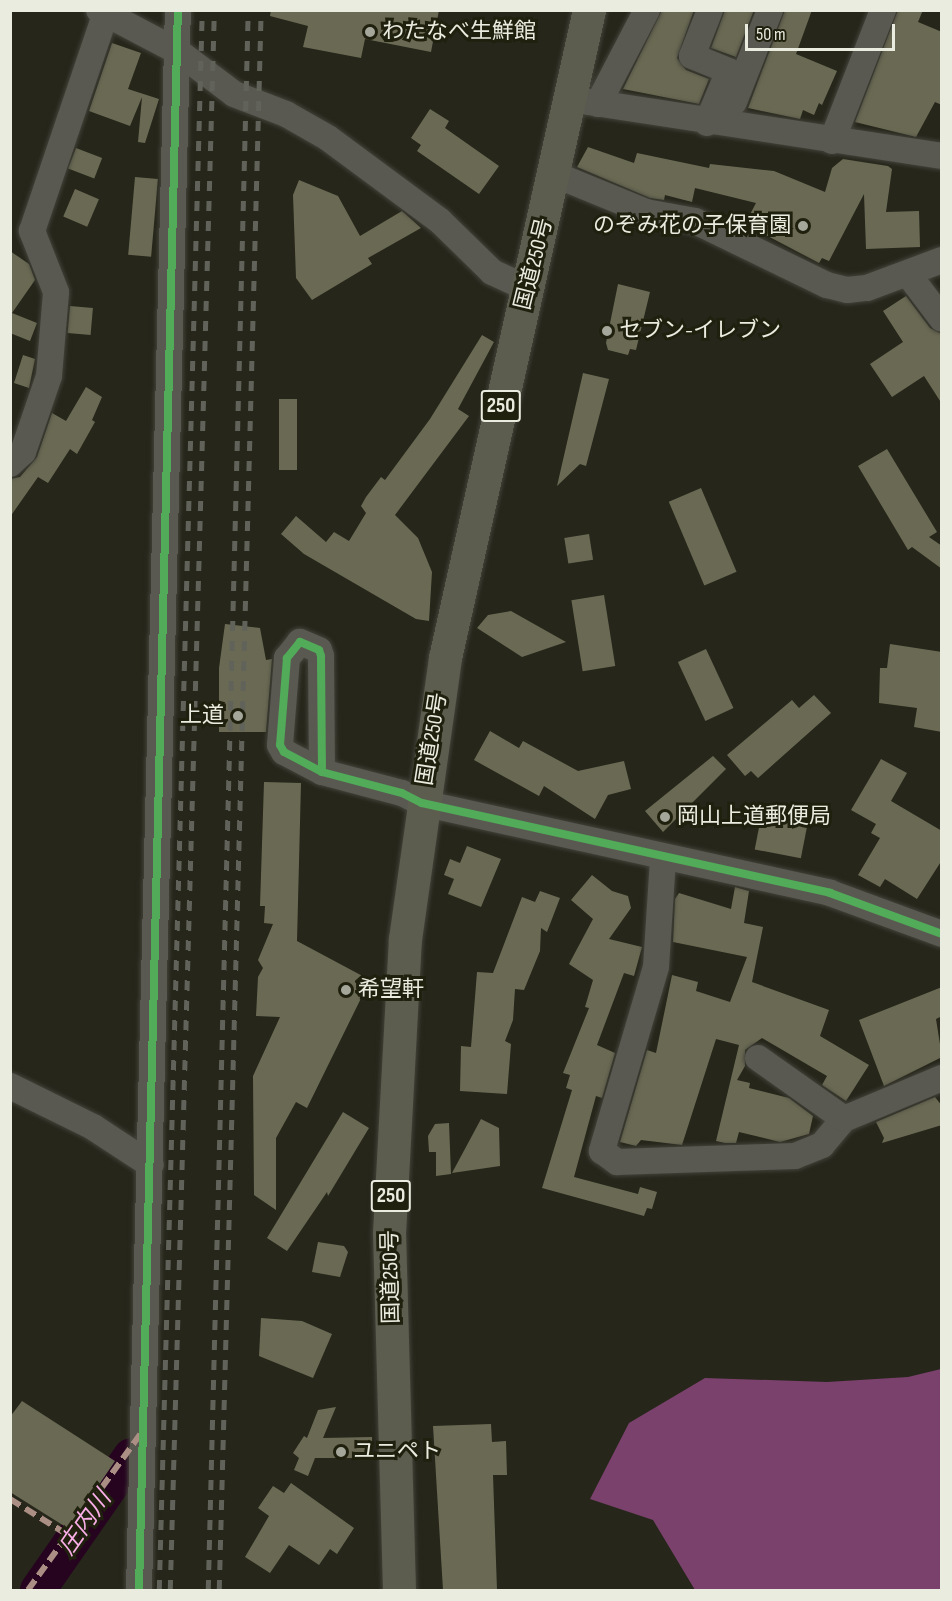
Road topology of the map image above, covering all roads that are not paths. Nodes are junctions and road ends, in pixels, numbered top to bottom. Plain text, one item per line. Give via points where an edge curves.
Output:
1 (178, 10) edge
2 (589, 10) edge
3 (647, 10) edge
4 (710, 10) edge
5 (770, 10) edge
6 (883, 10) edge
7 (104, 12) edge
8 (177, 51) junction
9 (584, 102) junction
10 (716, 125) junction
11 (832, 141) junction
12 (939, 148) edge
13 (556, 175) junction
14 (942, 260) edge
15 (908, 274) junction
16 (527, 288) junction
17 (942, 319) edge
18 (10, 464) edge
19 (322, 772) dead end
20 (422, 803) junction
21 (663, 859) junction
22 (942, 934) edge
23 (758, 1058) dead end
24 (942, 1078) edge
25 (10, 1086) edge
26 (844, 1119) junction
27 (151, 1165) junction
28 (139, 1590) edge
29 (399, 1590) edge

1 - 8 street
2 - 9 highway, 国道250号 / 250
3 - 9 street
4 - 10 street via 692,56 729,71
5 - 10 street
6 - 11 street
7 - 8 street
7 - 18 street via 32,231 56,292 49,376 23,452
8 - 16 street via 234,94 286,114 328,138 431,214 492,272
8 - 27 street
9 - 10 street
9 - 13 highway, 国道250号 / 250
10 - 11 street
11 - 12 street
13 - 15 street via 646,212 695,221 827,285 867,288
13 - 16 highway, 国道250号 / 250
14 - 15 street
15 - 17 street
16 - 20 highway, 国道250号 / 250 via 445,658
19 - 20 street via 402,793
20 - 21 street
20 - 29 highway, 国道250号 / 250 via 405,939 389,1233
21 - 22 street via 830,893
21 - 26 street via 656,968 602,1151 617,1162 795,1156 822,1145
23 - 26 street
24 - 26 street
25 - 27 street via 93,1127
27 - 28 street

